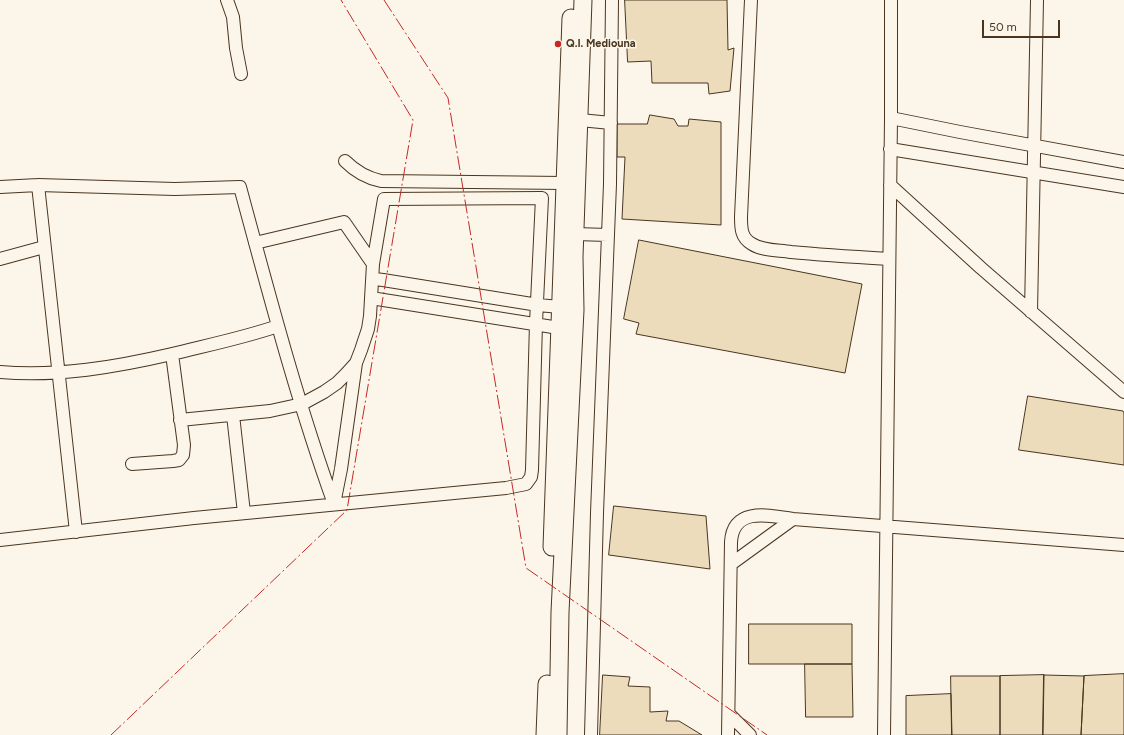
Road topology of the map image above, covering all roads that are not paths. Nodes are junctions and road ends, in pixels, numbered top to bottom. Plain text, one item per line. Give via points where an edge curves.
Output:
1 (227, 0) edge
2 (572, 0) edge
3 (583, 0) edge
4 (612, 0) edge
5 (751, 0) edge
6 (891, 0) edge
7 (1037, 0) edge
8 (241, 74) dead end
9 (891, 118) junction
10 (580, 120) junction
11 (611, 123) junction
12 (1035, 146) junction
13 (890, 150) junction
14 (345, 161) dead end
15 (1124, 162) edge
16 (1034, 174) junction
17 (564, 182) junction
18 (38, 185) junction
19 (890, 186) junction
20 (0, 187) edge
21 (1124, 187) edge
22 (575, 234) junction
23 (608, 234) junction
24 (255, 243) junction
25 (44, 248) junction
26 (0, 259) edge
27 (889, 259) junction
28 (373, 264) junction
29 (372, 281) junction
30 (463, 293) junction
31 (371, 298) junction
32 (538, 305) junction
33 (560, 307) junction
34 (1031, 312) junction
35 (460, 313) junction
36 (536, 323) junction
37 (278, 326) junction
38 (559, 328) junction
39 (172, 354) junction
40 (356, 363) junction
41 (0, 372) edge
42 (59, 373) junction
43 (1124, 392) edge
44 (302, 404) junction
45 (233, 415) junction
46 (180, 420) junction
47 (132, 464) dead end
48 (334, 504) junction
49 (244, 513) junction
50 (793, 519) junction
51 (886, 525) junction
52 (76, 532) junction
53 (0, 540) edge
54 (1124, 545) edge
55 (730, 564) junction
56 (730, 714) junction
57 (545, 735) edge
58 (558, 735) edge
59 (591, 735) edge
60 (728, 735) edge
61 (750, 735) edge
62 (884, 735) edge

1 - 8 street via 233,17
2 - 17 highway
3 - 10 highway
4 - 11 street
5 - 27 street via 741,218 743,235 752,245 769,249
6 - 9 street
7 - 12 street
9 - 12 street
9 - 13 street
10 - 11 street
10 - 22 highway
11 - 23 street
12 - 15 street
12 - 16 street
13 - 16 street
13 - 19 street
14 - 17 street via 355,170 381,181
16 - 21 street
16 - 34 street
17 - 33 highway
18 - 20 street
18 - 24 street via 175,189 240,187
18 - 25 street
19 - 27 street
19 - 34 street
22 - 23 street
22 - 58 highway via 575,310 560,604
23 - 59 street
24 - 28 street via 344,222
24 - 37 street
25 - 26 street
25 - 42 street
27 - 51 street
28 - 29 street
28 - 32 street via 384,199 542,198
29 - 30 street via 383,280
29 - 31 street
30 - 32 street
30 - 35 street
31 - 35 street
31 - 40 street via 368,329
32 - 33 street
32 - 36 street
33 - 38 highway
34 - 43 street
35 - 36 street
36 - 38 street
36 - 48 street via 532,470 528,482 506,488
37 - 39 street
37 - 44 street
38 - 57 highway
39 - 42 street via 111,367
39 - 46 street
40 - 44 street via 337,383
40 - 48 street
41 - 42 street
42 - 52 street
44 - 45 street
44 - 48 street
45 - 46 street
45 - 49 street
46 - 47 street via 184,452 181,458 173,461
48 - 49 street
49 - 52 street
50 - 51 street
50 - 55 street
50 - 55 street via 757,515 737,523 732,530
51 - 54 street
51 - 62 street
52 - 53 street
55 - 56 street
56 - 60 street
56 - 61 street

